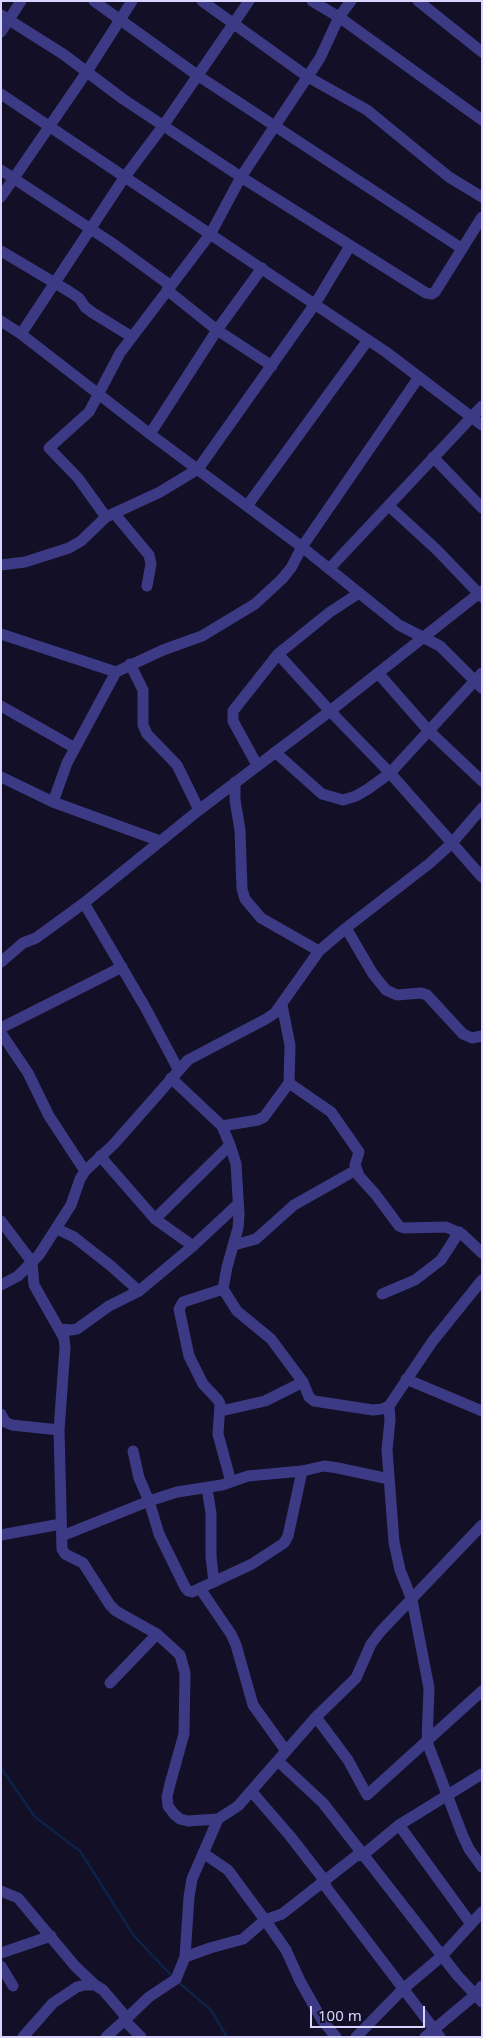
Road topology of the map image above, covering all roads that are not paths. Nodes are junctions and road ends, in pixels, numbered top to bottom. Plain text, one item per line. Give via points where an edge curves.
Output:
1 (21, 1) edge
2 (94, 1) edge
3 (132, 1) edge
4 (202, 1) edge
5 (249, 1) edge
6 (312, 1) edge
7 (351, 1) edge
8 (418, 1) edge
9 (5, 18) edge
10 (339, 18) junction
11 (119, 20) junction
12 (233, 24) junction
13 (1, 32) edge
14 (482, 52) edge
15 (86, 73) junction
16 (198, 75) junction
17 (308, 76) junction
18 (1, 94) edge
19 (482, 120) edge
20 (275, 125) junction
21 (49, 126) junction
22 (163, 126) junction
23 (1, 170) edge
24 (241, 177) junction
25 (13, 178) junction
26 (124, 178) junction
27 (1, 197) edge
28 (482, 197) edge
29 (482, 217) edge
30 (89, 229) junction
31 (211, 233) junction
32 (350, 246) junction
33 (461, 248) junction
34 (1, 251) edge
35 (262, 268) junction
36 (54, 282) junction
37 (169, 288) junction
38 (315, 304) junction
39 (1, 321) edge
40 (217, 330) junction
41 (20, 334) junction
42 (132, 338) junction
43 (368, 340) junction
44 (272, 366) junction
45 (419, 377) junction
46 (99, 395) junction
47 (482, 406) edge
48 (471, 417) junction
49 (482, 425) edge
50 (150, 434) junction
51 (433, 457) junction
52 (198, 470) junction
53 (247, 506) junction
54 (389, 506) junction
55 (482, 508) edge
56 (110, 515) junction
57 (302, 547) junction
58 (1, 565) edge
59 (329, 569) junction
60 (148, 586) dead end
61 (359, 594) junction
62 (480, 594) edge
63 (1, 634) edge
64 (422, 638) junction
65 (278, 654) junction
66 (130, 664) junction
67 (116, 672) junction
68 (378, 673) junction
69 (479, 680) edge
70 (1, 706) edge
71 (330, 711) junction
72 (428, 730) junction
73 (75, 748) junction
74 (274, 752) junction
75 (257, 765) junction
76 (390, 773) junction
77 (1, 777) edge
78 (482, 781) edge
79 (235, 782) junction
80 (53, 802) junction
81 (482, 808) edge
82 (199, 810) junction
83 (160, 841) junction
84 (452, 843) junction
85 (482, 877) edge
86 (84, 904) junction
87 (346, 928) junction
88 (319, 952) junction
89 (1, 962) edge
90 (122, 967) junction
91 (282, 1005) junction
92 (1, 1028) edge
93 (1, 1033) edge
94 (482, 1036) edge
95 (175, 1074) junction
96 (289, 1083) junction
97 (222, 1126) junction
98 (230, 1145) junction
99 (100, 1156) junction
100 (356, 1170) junction
101 (85, 1171) junction
102 (238, 1204) junction
103 (155, 1219) junction
104 (1, 1222) edge
105 (57, 1228) junction
106 (458, 1232) junction
107 (234, 1245) junction
108 (193, 1246) junction
109 (482, 1253) edge
110 (32, 1262) junction
111 (482, 1280) edge
112 (1, 1284) edge
113 (223, 1289) junction
114 (139, 1291) junction
115 (382, 1294) dead end
116 (61, 1329) junction
117 (406, 1379) junction
118 (303, 1382) junction
119 (389, 1406) junction
120 (221, 1411) junction
121 (482, 1411) edge
122 (1, 1414) edge
123 (59, 1430) junction
124 (133, 1450) dead end
125 (302, 1471) junction
126 (389, 1479) junction
127 (231, 1482) junction
128 (207, 1488) junction
129 (149, 1501) junction
130 (62, 1524) junction
131 (481, 1526) edge
132 (1, 1535) edge
133 (62, 1536) junction
134 (214, 1582) junction
135 (201, 1590) junction
136 (412, 1600) junction
137 (157, 1634) junction
138 (110, 1683) dead end
139 (482, 1691) edge
140 (316, 1717) junction
141 (427, 1742) junction
142 (286, 1751) junction
143 (278, 1761) junction
144 (482, 1774) edge
145 (252, 1792) junction
146 (447, 1795) junction
147 (218, 1820) junction
148 (399, 1825) junction
149 (203, 1853) junction
150 (363, 1854) junction
151 (482, 1867) edge
152 (325, 1881) junction
153 (1, 1891) edge
154 (482, 1912) edge
155 (265, 1920) junction
156 (471, 1924) junction
157 (51, 1936) junction
158 (1, 1953) edge
159 (442, 1956) junction
160 (185, 1957) junction
161 (1, 1966) edge
162 (75, 1966) junction
163 (94, 1985) junction
164 (13, 1986) dead end
165 (403, 1989) junction
166 (70, 1990) junction
167 (479, 1995) edge
168 (125, 2019) junction
169 (438, 2033) edge
170 (23, 2037) edge
171 (106, 2037) edge
172 (141, 2037) edge
173 (336, 2037) edge
174 (356, 2037) edge
175 (425, 2037) edge

1 - 9 street
2 - 11 street
3 - 11 street
4 - 12 street
5 - 12 street
6 - 10 street
7 - 10 street
8 - 14 street
9 - 13 street
9 - 15 street via 63,54
10 - 17 street
10 - 19 street
11 - 15 street
11 - 16 street
12 - 16 street
12 - 17 street
15 - 21 street
15 - 22 street
16 - 20 street
16 - 22 street
17 - 20 street
17 - 28 street via 366,110 449,177
18 - 21 street
20 - 24 street
20 - 33 street
21 - 25 street
21 - 26 street
22 - 24 street
22 - 26 street
23 - 25 street
24 - 31 street
24 - 32 street
25 - 27 street
25 - 30 street
26 - 30 street
26 - 31 street
29 - 33 street
30 - 36 street
30 - 37 street
31 - 35 street
31 - 37 street
32 - 33 street via 432,294
32 - 38 street
34 - 36 street
35 - 38 street
35 - 40 street
36 - 41 street
36 - 42 street via 79,298 84,307
37 - 40 street
37 - 42 street
38 - 43 street
38 - 44 street
39 - 41 street
40 - 44 street
40 - 50 street
41 - 46 street
42 - 46 street via 120,353
43 - 45 street
43 - 53 street
44 - 52 street
45 - 48 street
45 - 57 street
46 - 50 street
46 - 56 street via 89,412 48,448
47 - 48 street
48 - 49 street
48 - 51 street
50 - 52 street
51 - 54 street
51 - 55 street
52 - 53 street
52 - 56 street
53 - 57 street
54 - 59 street
54 - 62 street
56 - 58 street via 69,548 25,562
56 - 60 street via 149,555
57 - 59 street
57 - 66 street via 282,579 255,604 202,636
59 - 61 street
61 - 64 street via 406,630
61 - 65 street via 330,612
62 - 64 street
63 - 67 street
64 - 68 street
64 - 69 street via 440,646
65 - 71 street
65 - 75 street via 232,716
66 - 67 street
66 - 82 street via 143,690 143,725 147,734 177,765
67 - 73 street
68 - 71 street
68 - 72 street
69 - 72 street
70 - 73 street
71 - 74 street
71 - 76 street
72 - 76 street
72 - 78 street
73 - 80 street via 62,772
74 - 75 street
74 - 76 street via 322,794 331,798 343,800 356,796
75 - 79 street
76 - 84 street
77 - 80 street
79 - 82 street
79 - 88 street via 245,900 261,918
80 - 83 street
81 - 84 street
82 - 83 street
83 - 86 street
84 - 85 street
84 - 87 street via 430,864
86 - 89 street via 36,938 23,943
86 - 90 street
87 - 88 street
87 - 94 street via 386,990 397,995 427,995 463,1034 472,1038
88 - 91 street
90 - 92 street
90 - 95 street
91 - 95 street via 266,1019 188,1060
91 - 96 street via 290,1046
93 - 101 street
95 - 97 street
95 - 99 street
96 - 97 street via 264,1117
96 - 100 street via 331,1112 359,1152
97 - 98 street
98 - 102 street via 238,1174
98 - 103 street
99 - 101 street
99 - 103 street
100 - 106 street via 399,1226 446,1227
100 - 107 street via 294,1204 256,1239
101 - 105 street
102 - 107 street
102 - 108 street
103 - 108 street
104 - 110 street
105 - 110 street
105 - 114 street via 112,1266
106 - 109 street
106 - 115 street via 441,1260 415,1280
107 - 113 street
108 - 114 street
110 - 112 street via 18,1276
110 - 116 street via 34,1284
111 - 117 street via 438,1333
113 - 118 street via 237,1311 271,1339
113 - 120 street via 183,1302 179,1309 189,1356 203,1384 218,1400
114 - 116 street via 109,1306 77,1329
116 - 123 street via 66,1348
117 - 119 street
117 - 121 street
118 - 119 street via 314,1401 373,1410
118 - 120 street via 265,1401
119 - 126 street
120 - 127 street via 218,1434
122 - 123 street via 5,1422 12,1425
123 - 130 street
124 - 129 street via 139,1478
125 - 126 street via 324,1466
125 - 127 street via 248,1476
125 - 134 street via 284,1543 252,1564
126 - 136 street via 396,1555
127 - 128 street
128 - 129 street via 177,1492
128 - 134 street
129 - 133 street
129 - 135 street via 159,1534 185,1587 192,1592
130 - 132 street
130 - 133 street
131 - 136 street
133 - 137 street via 65,1554 83,1563 110,1605
134 - 135 street
135 - 142 street via 236,1645 253,1705
136 - 140 street via 371,1644 356,1678
136 - 141 street via 429,1688
137 - 138 street
137 - 147 street via 180,1655 185,1673 184,1734 168,1806 180,1819
139 - 141 street
140 - 141 street via 348,1760 367,1795
140 - 142 street
141 - 146 street
142 - 143 street
143 - 145 street
143 - 150 street via 323,1803
144 - 146 street
145 - 147 street
145 - 152 street
146 - 148 street
146 - 151 street via 469,1849
147 - 149 street
148 - 150 street
148 - 156 street
149 - 155 street via 228,1870
149 - 160 street via 190,1889
150 - 152 street
150 - 159 street
152 - 155 street via 282,1914
152 - 165 street via 326,1887
153 - 157 street via 18,1898
154 - 156 street
155 - 160 street via 243,1939
155 - 173 street via 286,1950 322,2020
156 - 159 street
157 - 158 street
157 - 162 street
159 - 165 street
159 - 167 street
160 - 168 street via 176,1979
161 - 164 street
162 - 163 street
162 - 166 street
163 - 166 street
163 - 168 street via 102,1990
165 - 169 street
165 - 174 street
166 - 170 street via 53,2003
167 - 169 street
168 - 171 street
168 - 172 street
169 - 175 street

